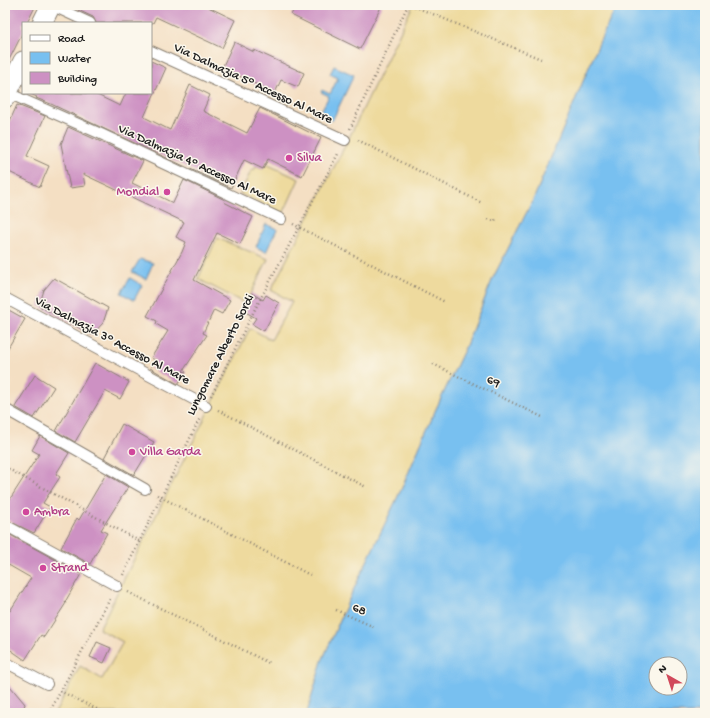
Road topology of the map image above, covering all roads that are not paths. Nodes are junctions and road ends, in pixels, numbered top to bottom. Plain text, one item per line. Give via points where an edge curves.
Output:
1 (51, 5) edge
2 (42, 22) edge
3 (88, 22) edge
4 (152, 51) edge
5 (15, 66) edge
6 (6, 95) edge
7 (346, 138) road end
8 (281, 219) dead end
9 (5, 298) edge
10 (206, 405) road end
11 (5, 409) edge
12 (145, 489) dead end
13 (5, 525) edge
14 (117, 586) road end
15 (5, 662) edge
16 (47, 684) dead end

1 - 2 street
1 - 3 lane
4 - 7 lane, Via Dalmazia 5° Accesso Al Mare
5 - 6 street
6 - 8 lane, Via Dalmazia 4° Accesso Al Mare via 101,134
9 - 10 lane, Via Dalmazia 3° Accesso Al Mare
11 - 12 lane
13 - 14 lane
15 - 16 lane

